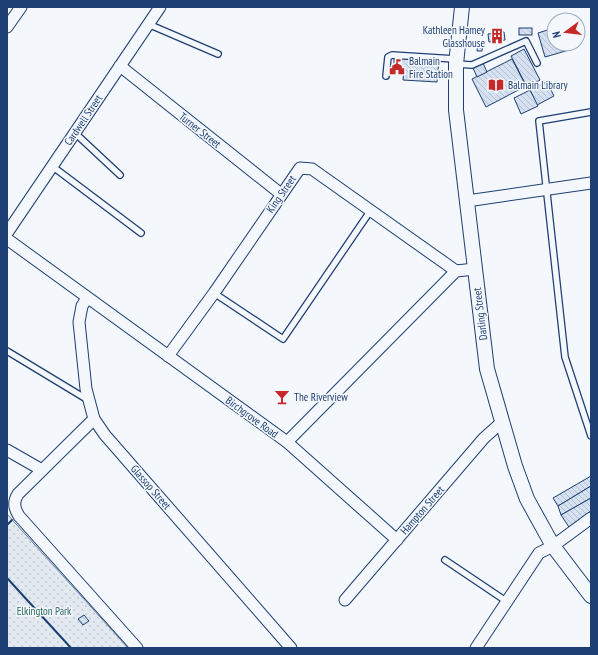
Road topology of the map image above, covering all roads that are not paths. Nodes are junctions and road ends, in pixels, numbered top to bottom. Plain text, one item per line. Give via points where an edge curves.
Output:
1 (21, 7) edge
2 (160, 7) edge
3 (462, 7) edge
4 (148, 24) junction
5 (7, 27) edge
6 (218, 54) dead end
7 (456, 61) junction
8 (538, 63) dead end
9 (120, 66) junction
10 (386, 76) dead end
11 (591, 112) edge
12 (75, 133) junction
13 (52, 166) junction
14 (120, 175) dead end
15 (591, 183) edge
16 (546, 190) junction
17 (281, 194) junction
18 (467, 201) junction
19 (372, 210) junction
20 (7, 233) edge
21 (141, 233) dead end
22 (7, 239) edge
23 (475, 269) junction
24 (456, 271) junction
25 (214, 293) junction
26 (87, 298) junction
27 (7, 352) edge
28 (168, 356) junction
29 (88, 400) junction
30 (94, 419) junction
31 (502, 422) junction
32 (591, 436) edge
33 (287, 442) junction
34 (7, 450) edge
35 (42, 470) junction
36 (591, 518) edge
37 (397, 540) junction
38 (553, 546) junction
39 (445, 560) dead end
40 (591, 596) edge
41 (345, 600) dead end
42 (506, 602) junction
43 (132, 646) edge
44 (291, 648) edge
45 (476, 648) edge

1 - 5 street
2 - 4 street, Cardwell Street
3 - 7 street, Darling Street
4 - 6 lane
4 - 9 street, Cardwell Street
7 - 8 lane via 472,65 526,41
7 - 10 lane via 392,55 388,57
7 - 18 street, Darling Street via 456,110
9 - 12 street, Cardwell Street
9 - 17 street, Turner Street
11 - 16 lane via 539,121
12 - 13 street, Cardwell Street
12 - 14 lane
13 - 20 street, Cardwell Street
13 - 21 lane
15 - 16 street
16 - 18 street
16 - 32 lane via 565,358
17 - 19 street, King Street via 300,168 312,169
17 - 25 street, King Street
18 - 23 street, Darling Street
19 - 24 street, King Street
19 - 25 lane via 283,338
22 - 26 street, Birchgrove Road
23 - 24 street
23 - 31 street, Darling Street via 487,369
24 - 33 street, Birchgrove Road
25 - 28 street, King Street
26 - 28 street, Birchgrove Road
26 - 29 street, Glassop Street via 82,306 79,322
27 - 29 lane
28 - 33 street, Birchgrove Road
29 - 30 street, Glassop Street
30 - 35 street
30 - 44 street, Glassop Street via 105,435
31 - 37 street, Hampton Street via 484,438
31 - 38 street, Darling Street via 528,499
33 - 37 street
34 - 35 street
35 - 43 street via 18,494 14,503 19,516
36 - 38 street
37 - 41 street, Hampton Street
38 - 40 street, Darling Street
38 - 42 street via 539,553
39 - 42 lane
42 - 45 street

